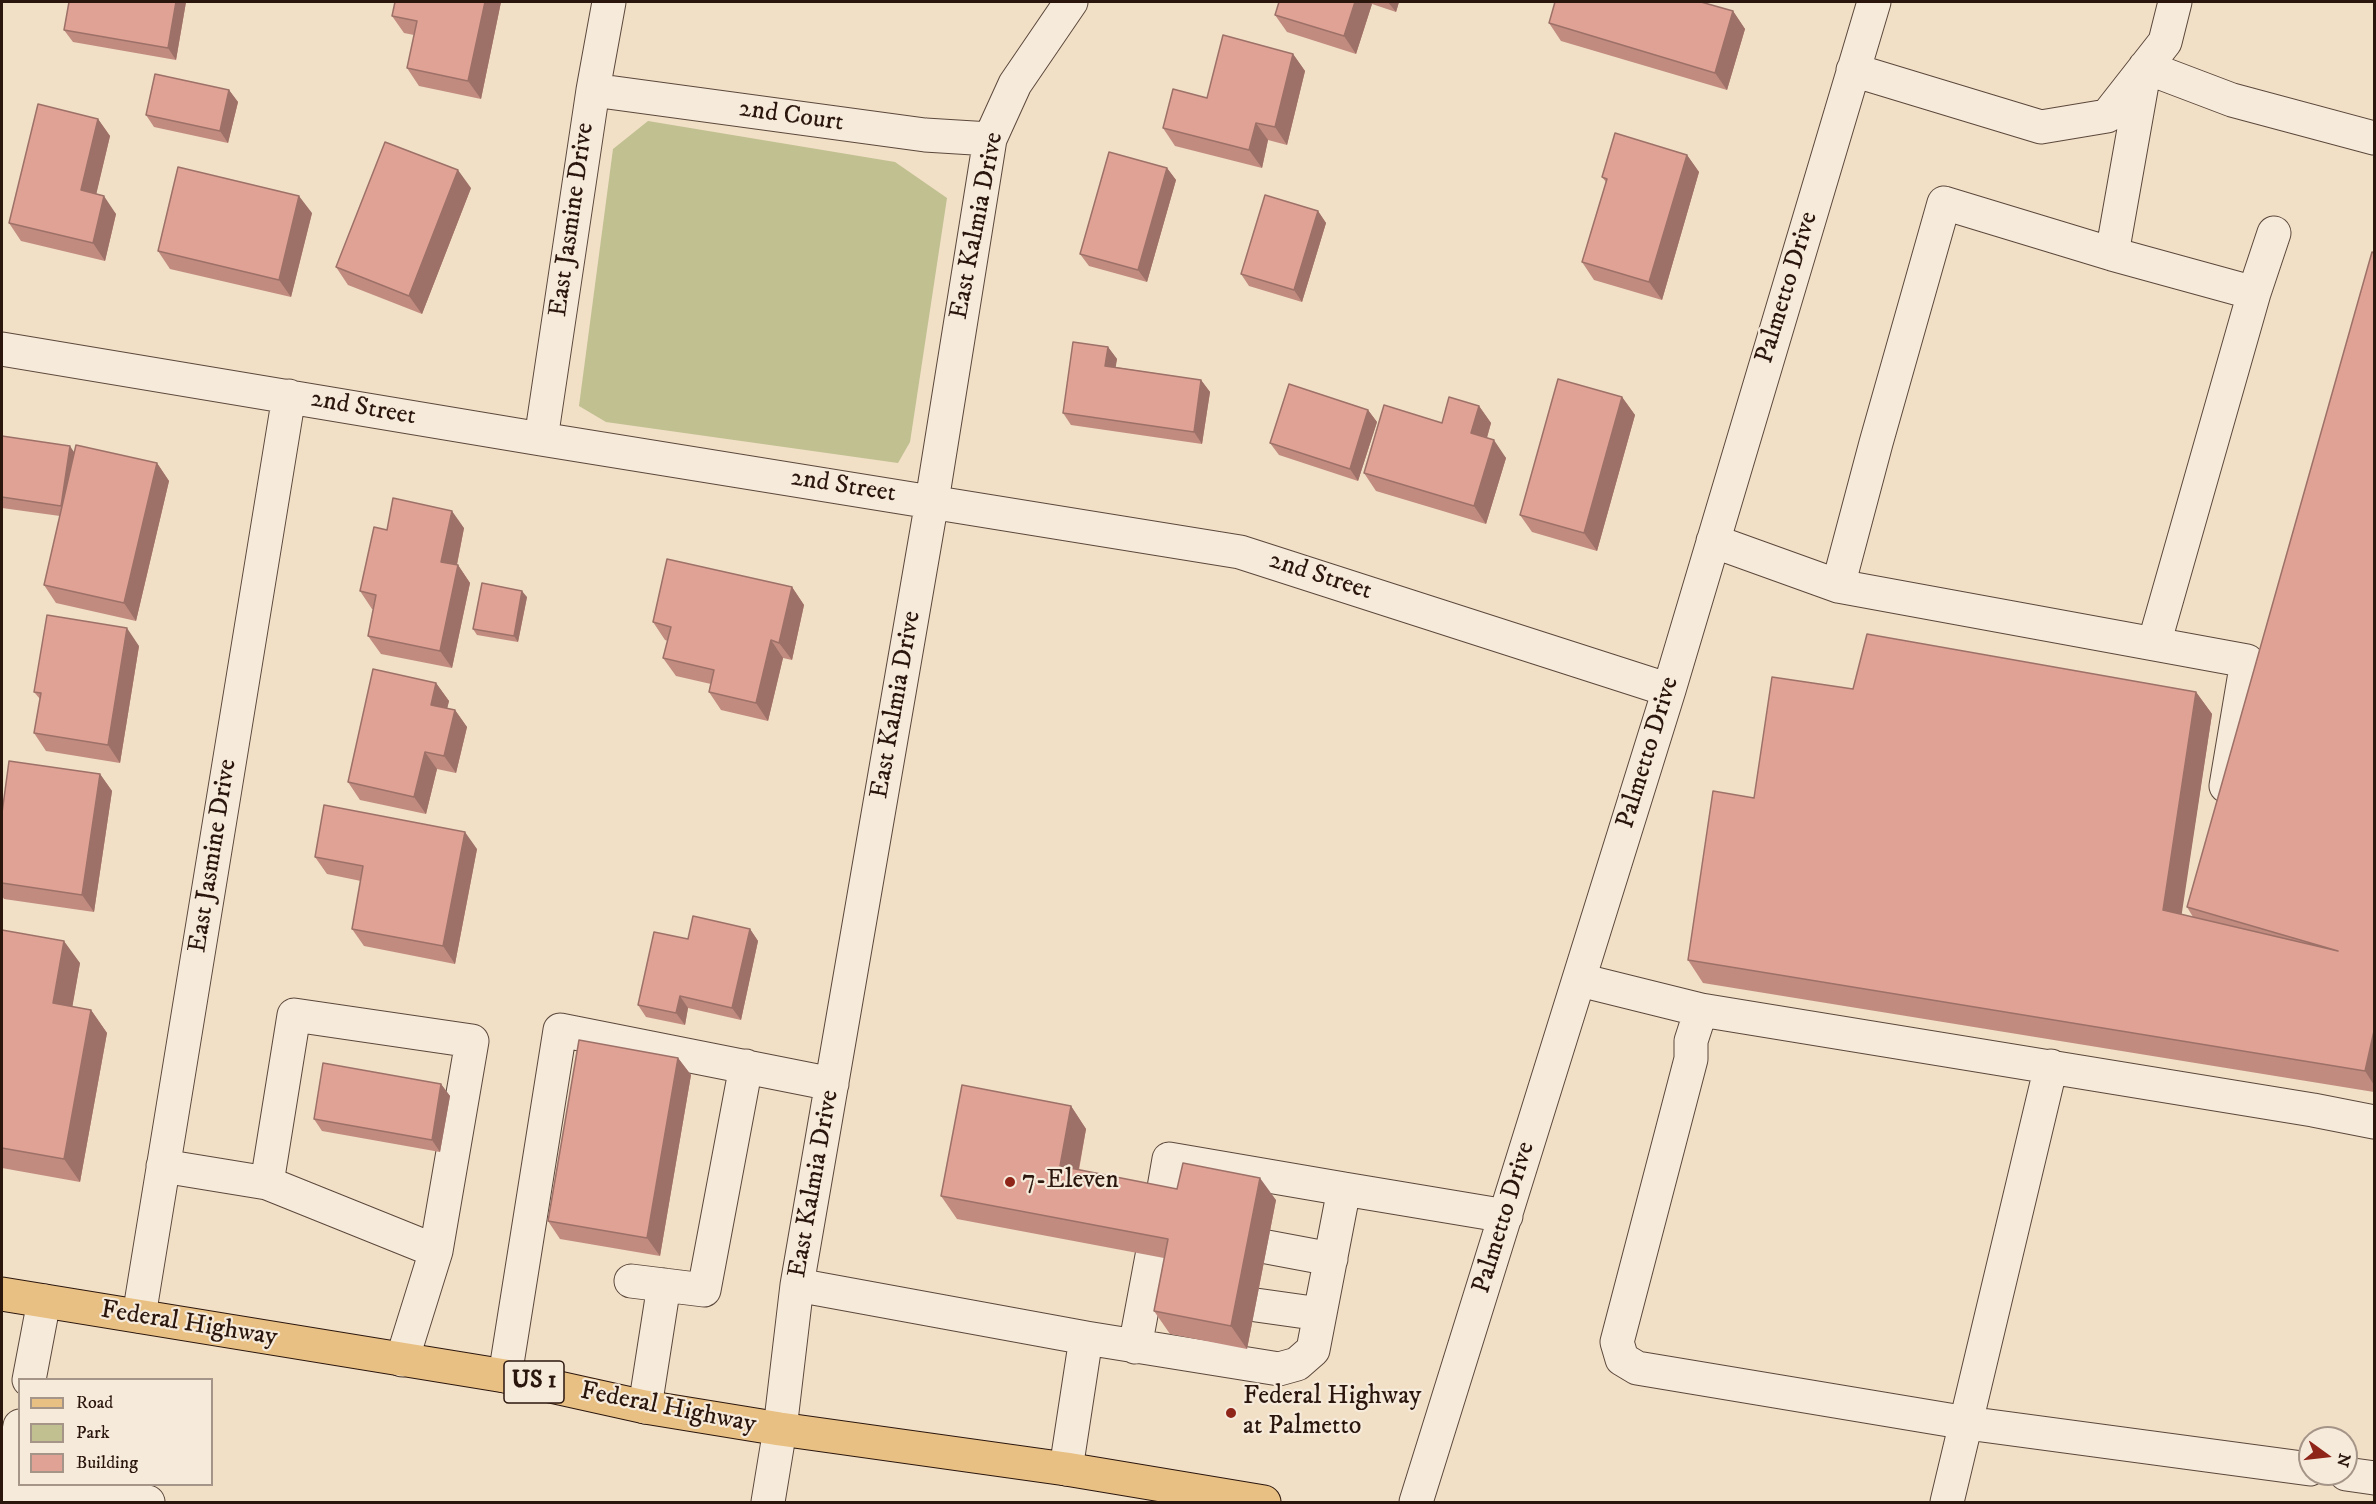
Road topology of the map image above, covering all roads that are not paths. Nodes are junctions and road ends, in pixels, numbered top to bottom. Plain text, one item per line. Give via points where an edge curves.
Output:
1 (609, 2) edge
2 (1071, 2) edge
3 (1874, 2) edge
4 (2175, 2) edge
5 (2145, 67) junction
6 (1853, 70) junction
7 (593, 90) junction
8 (2374, 138) edge
9 (990, 139) junction
10 (2274, 233) dead end
11 (2112, 254) junction
12 (2254, 293) junction
13 (2, 349) edge
14 (289, 396) junction
15 (541, 439) junction
16 (932, 501) junction
17 (1713, 540) junction
18 (1838, 586) junction
19 (2154, 644) junction
20 (1669, 690) junction
21 (2222, 812) edge
22 (1580, 980) junction
23 (1701, 1010) junction
24 (746, 1066) junction
25 (2051, 1066) junction
26 (832, 1084) junction
27 (2374, 1122) edge
28 (164, 1166) junction
29 (267, 1183) junction
30 (1344, 1189) junction
31 (1161, 1205) edge
32 (1506, 1216) junction
33 (1267, 1247) dead end
34 (436, 1251) junction
35 (1152, 1256) edge
36 (1331, 1259) junction
37 (631, 1281) dead end
38 (797, 1285) junction
39 (663, 1286) junction
40 (2, 1294) edge
41 (44, 1301) junction
42 (1256, 1305) dead end
43 (1320, 1314) junction
44 (139, 1316) junction
45 (1086, 1338) junction
46 (1136, 1347) junction
47 (402, 1360) junction
48 (506, 1376) junction
49 (29, 1378) edge
50 (645, 1407) junction
51 (1966, 1423) junction
52 (780, 1430) junction
53 (18, 1436) edge
54 (2298, 1467) edge
55 (1066, 1469) junction
56 (2358, 1476) edge
57 (2374, 1478) edge
58 (6, 1493) edge
59 (148, 1503) edge
60 (768, 1503) edge
61 (1264, 1503) edge
62 (1416, 1503) edge
63 (1947, 1503) edge

1 - 7 street, East Jasmine Drive
2 - 9 street, East Kalmia Drive via 1015,84
3 - 6 street, Palmetto Drive
4 - 5 street via 2165,42
5 - 6 street via 2107,116 2041,127
5 - 8 street via 2232,100
5 - 11 street
6 - 17 street, Palmetto Drive
7 - 9 street, 2nd Court via 925,135
7 - 15 street, East Jasmine Drive
9 - 16 street, East Kalmia Drive
10 - 12 street
11 - 12 street
11 - 18 street via 1944,202
12 - 19 street
13 - 14 street, 2nd Street
14 - 15 street, 2nd Street
14 - 28 street, East Jasmine Drive
15 - 16 street, 2nd Street
16 - 20 street, 2nd Street via 1240,552
16 - 26 street, East Kalmia Drive
17 - 18 street
17 - 20 street, Palmetto Drive
18 - 19 street
19 - 21 street via 2247,661
20 - 22 street, Palmetto Drive
22 - 23 street
22 - 32 street, Palmetto Drive
23 - 25 street
23 - 51 street via 1617,1342 1622,1359 1637,1368
24 - 26 street
24 - 39 street via 704,1290
24 - 48 street via 560,1030
25 - 27 street
25 - 51 street
26 - 38 street, East Kalmia Drive
28 - 29 street
28 - 44 street, East Jasmine Drive
29 - 34 street
29 - 34 street via 294,1016 472,1041
30 - 31 street via 1169,1159
30 - 32 street
30 - 36 street
32 - 62 street, Palmetto Drive
33 - 36 street
34 - 47 street
35 - 46 street via 1162,1291
36 - 43 street
37 - 39 street
38 - 45 street
38 - 52 street, East Kalmia Drive
39 - 50 street
40 - 41 main road, Federal Highway / US 1
41 - 44 main road, Federal Highway / US 1
41 - 49 street
42 - 43 street
43 - 46 street via 1313,1350 1297,1364 1279,1369
44 - 47 main road, Federal Highway / US 1
45 - 46 street
45 - 55 street
47 - 48 main road, Federal Highway / US 1
48 - 50 main road, Federal Highway / US 1
50 - 52 main road, Federal Highway / US 1
51 - 54 street
51 - 63 street
52 - 55 main road, Federal Highway / US 1
52 - 60 street, East Kalmia Drive
53 - 58 street
55 - 61 main road, Federal Highway / US 1
56 - 57 street
58 - 59 street

